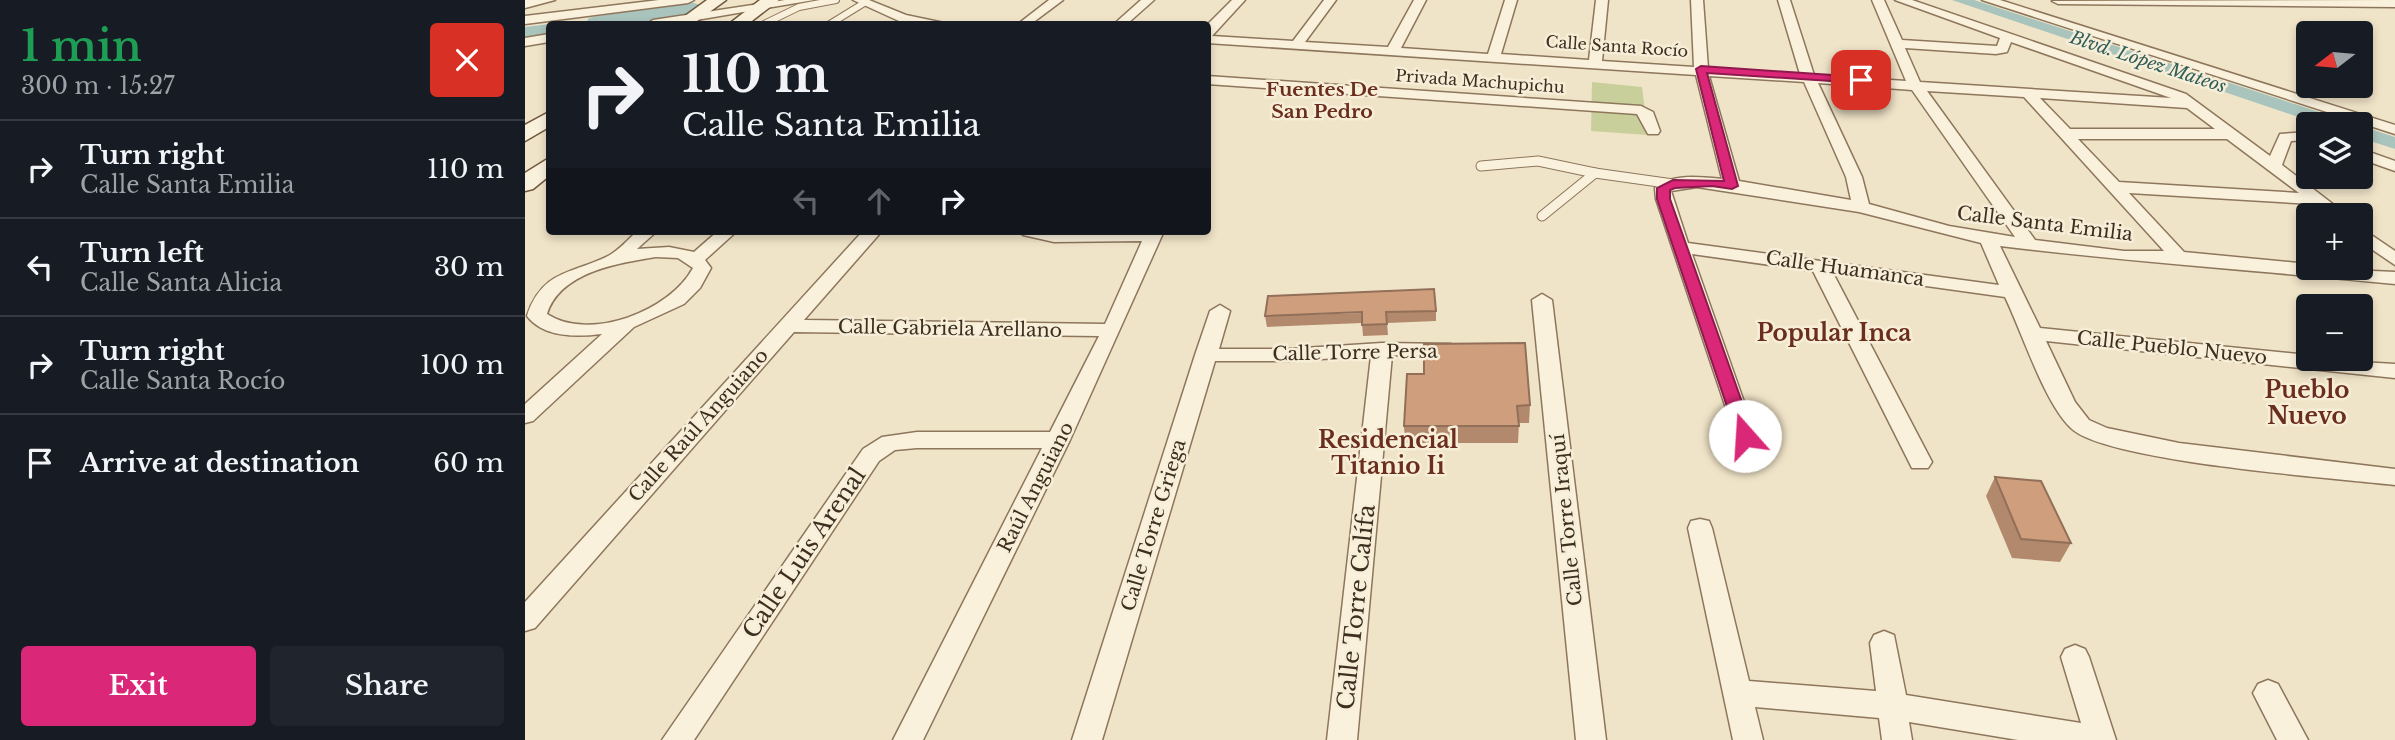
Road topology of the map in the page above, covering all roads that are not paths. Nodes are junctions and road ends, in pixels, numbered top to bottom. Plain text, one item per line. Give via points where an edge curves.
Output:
1 (549, 0) edge
2 (688, 0) edge
3 (717, 0) edge
4 (808, 0) edge
5 (836, 0) edge
6 (1057, 0) edge
7 (1148, 0) edge
8 (1239, 0) edge
9 (1330, 0) edge
10 (1420, 0) edge
11 (1511, 0) edge
12 (1602, 0) edge
13 (1697, 0) edge
14 (1784, 0) edge
15 (1878, 0) edge
16 (1901, 0) edge
17 (1988, 0) edge
18 (2006, 0) edge
19 (2057, 0) edge
20 (861, 1) edge
21 (2375, 1) edge
22 (2395, 2) edge
23 (525, 4) edge
24 (765, 11) edge
25 (2395, 11) edge
26 (525, 20) edge
27 (687, 21) edge
28 (693, 21) edge
29 (743, 21) edge
30 (834, 21) edge
31 (923, 21) edge
32 (1028, 21) edge
33 (1124, 21) edge
34 (1211, 29) edge
35 (2088, 29) junction
36 (2007, 36) junction
37 (546, 38) edge
38 (1211, 39) edge
39 (525, 42) edge
40 (1895, 43) junction
41 (1297, 44) junction
42 (1393, 50) junction
43 (1494, 56) junction
44 (1595, 62) junction
45 (1701, 69) junction
46 (1808, 77) junction
47 (1211, 80) edge
48 (1914, 83) junction
49 (2026, 90) junction
50 (2192, 104) junction
51 (546, 120) edge
52 (2395, 124) edge
53 (2395, 130) edge
54 (1653, 131) dead end
55 (2064, 134) junction
56 (2234, 134) junction
57 (525, 135) edge
58 (2296, 137) edge
59 (2373, 158) edge
60 (2274, 164) junction
61 (1481, 166) dead end
62 (2395, 166) edge
63 (546, 167) edge
64 (1595, 173) junction
65 (525, 184) edge
66 (1732, 186) junction
67 (2113, 187) junction
68 (1668, 191) junction
69 (2319, 199) junction
70 (2324, 203) edge
71 (1861, 207) junction
72 (1542, 216) dead end
73 (643, 235) edge
74 (724, 235) edge
75 (869, 235) edge
76 (1045, 235) edge
77 (1121, 235) edge
78 (1154, 235) edge
79 (1988, 239) junction
80 (2373, 243) edge
81 (2030, 245) junction
82 (1680, 247) junction
83 (2179, 257) junction
84 (617, 258) junction
85 (696, 260) junction
86 (2395, 260) edge
87 (1819, 264) junction
88 (2395, 278) edge
89 (2009, 292) junction
90 (1542, 300) dead end
91 (1220, 311) dead end
92 (531, 321) edge
93 (629, 322) junction
94 (787, 326) junction
95 (1112, 330) junction
96 (2032, 332) junction
97 (1547, 343) junction
98 (1521, 345) edge
99 (1382, 349) junction
100 (1471, 349) edge
101 (1205, 355) junction
102 (2395, 371) edge
103 (525, 416) edge
104 (1745, 436) dead end
105 (1059, 440) junction
106 (1920, 462) dead end
107 (2395, 477) edge
108 (1700, 528) dead end
109 (525, 620) edge
110 (1884, 643) dead end
111 (2075, 657) dead end
112 (2268, 693) dead end
113 (1740, 694) junction
114 (1894, 706) junction
115 (677, 740) edge
116 (908, 740) edge
117 (1087, 740) edge
118 (1342, 740) edge
119 (1591, 740) edge
120 (1748, 740) edge
121 (1896, 740) edge
122 (2100, 740) edge
123 (2293, 740) edge

1 - 23 street
2 - 26 street
3 - 27 main road
4 - 24 street
5 - 24 lane
6 - 32 street
7 - 33 street
8 - 34 street
9 - 41 street
10 - 42 street
11 - 43 street
12 - 44 street
13 - 45 street
14 - 46 street
15 - 40 street
16 - 36 street
17 - 35 street
18 - 35 street
19 - 21 street
19 - 35 street
20 - 30 lane
20 - 31 street
21 - 22 street
21 - 25 street
24 - 28 street
24 - 29 main road
35 - 52 street
35 - 53 street
36 - 40 street via 2002,49 1996,50
36 - 50 street
37 - 39 street
38 - 41 street, Calle Santa Rocío
40 - 48 street
41 - 42 street, Calle Santa Rocío
42 - 43 street, Calle Santa Rocío
43 - 44 street, Calle Santa Rocío
44 - 45 street, Calle Santa Rocío
45 - 46 street, Calle Santa Rocío
45 - 66 street
46 - 48 street, Calle Santa Rocío
46 - 71 street via 1854,177
47 - 54 street, Privada Machupichu via 1641,110 1648,115
48 - 49 street, Calle Santa Rocío
48 - 81 street
49 - 50 street, Calle Santa Rocío
49 - 55 street
50 - 56 street
51 - 57 main road
55 - 56 street
55 - 67 street
56 - 60 street
58 - 60 street via 2285,137
59 - 62 street
60 - 69 street
61 - 64 lane via 1533,159
63 - 65 main road
64 - 68 lane
64 - 72 lane
66 - 68 street, Calle Santa Emilia via 1712,182
66 - 71 street, Calle Santa Emilia
67 - 69 street
67 - 83 street
68 - 82 street
69 - 70 street
71 - 79 street, Calle Santa Emilia
73 - 84 street
74 - 85 street
75 - 94 street, Calle Raúl Anguiano
76 - 77 street
78 - 95 street, Raúl Anguiano
79 - 81 street, Calle Santa Emilia
79 - 89 street
80 - 86 street
81 - 83 street, Calle Santa Emilia
82 - 87 street, Calle Huamanca
82 - 104 street
83 - 88 street, Calle Santa Emilia
84 - 85 street via 673,252
84 - 92 street via 558,285
85 - 93 street via 702,268 691,290
87 - 89 street, Calle Huamanca
87 - 106 street
89 - 96 street
90 - 97 street, Calle Torre Iraquí
91 - 101 street, Calle Torre Griega
92 - 93 street via 579,331
93 - 103 street
94 - 95 street, Calle Gabriela Arellano
94 - 109 street, Calle Raúl Anguiano
95 - 105 street, Raúl Anguiano
96 - 102 street, Calle Pueblo Nuevo
96 - 107 street via 2063,399 2095,434 2125,442
97 - 98 street
97 - 119 street, Calle Torre Iraquí
99 - 100 street, Calle Torre Persa
99 - 101 street, Calle Torre Persa
99 - 118 street, Calle Torre Calífa
101 - 117 street, Calle Torre Griega
105 - 115 street, Calle Luis Arenal via 917,440 890,443 871,455
105 - 116 street, Raúl Anguiano
108 - 113 street
110 - 114 street
111 - 122 street
112 - 123 street
113 - 114 street
113 - 120 street
114 - 121 street
114 - 122 street

